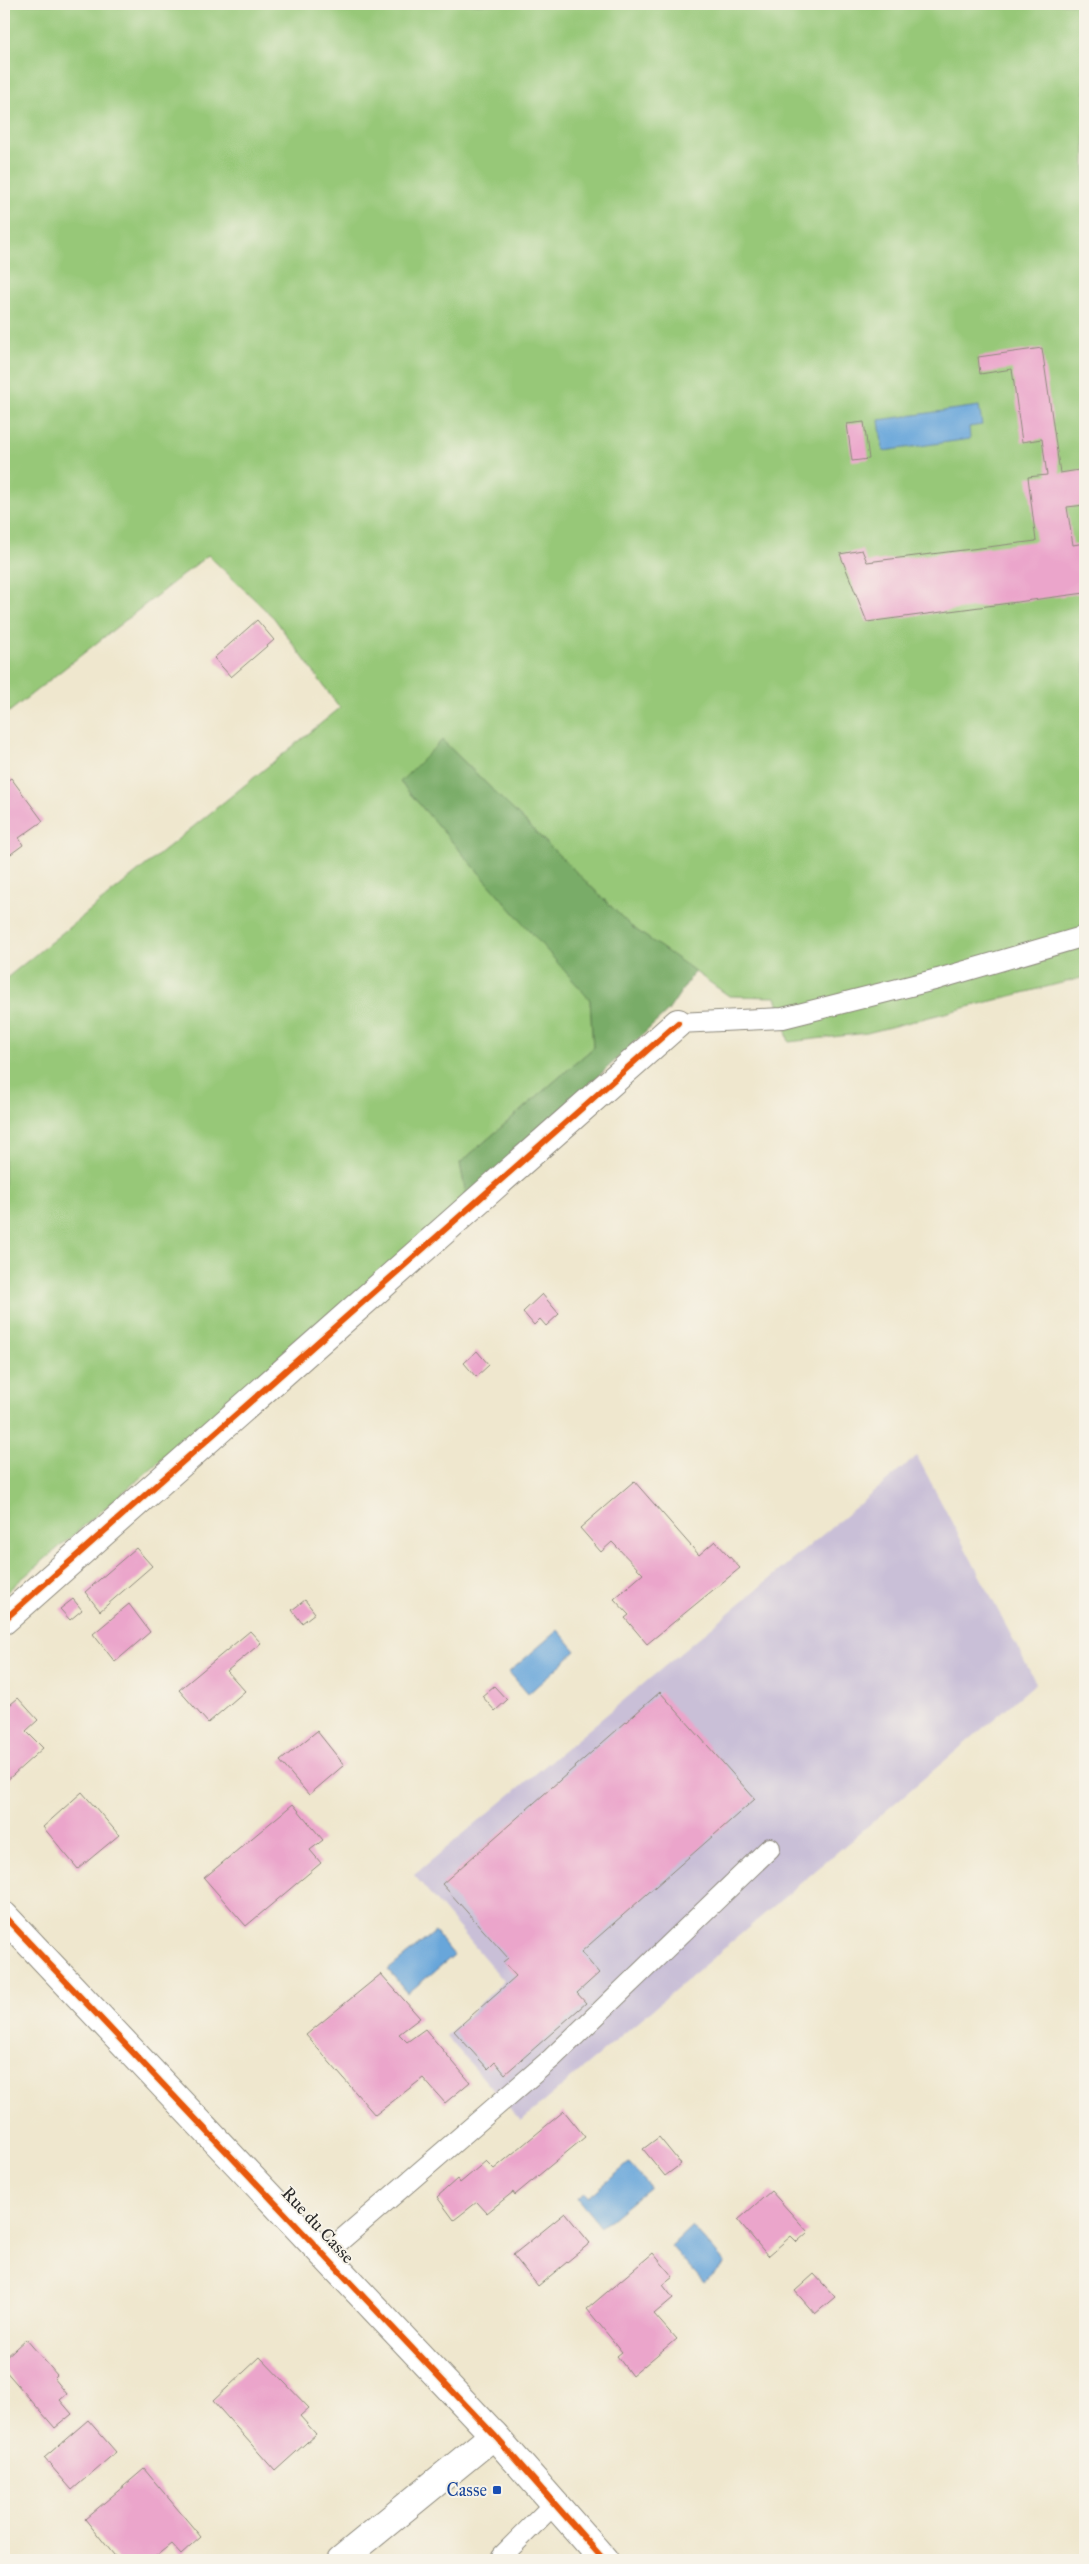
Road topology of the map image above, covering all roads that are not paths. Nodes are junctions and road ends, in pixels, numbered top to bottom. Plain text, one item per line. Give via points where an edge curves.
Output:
1 (1085, 936) edge
2 (678, 1023) joint
3 (4, 1620) edge
4 (770, 1848) dead end
5 (4, 1916) edge
6 (325, 2254) junction
7 (494, 2435) junction
8 (554, 2504) junction
9 (502, 2556) dead end
10 (341, 2560) edge
11 (604, 2560) edge

1 - 2 lane via 938,979 783,1018
2 - 3 street
4 - 6 lane via 552,2058
5 - 6 street, Rue du Casse
6 - 7 street, Rue du Casse
7 - 8 street, Rue du Casse
7 - 10 street
8 - 9 lane
8 - 11 street, Rue du Casse

